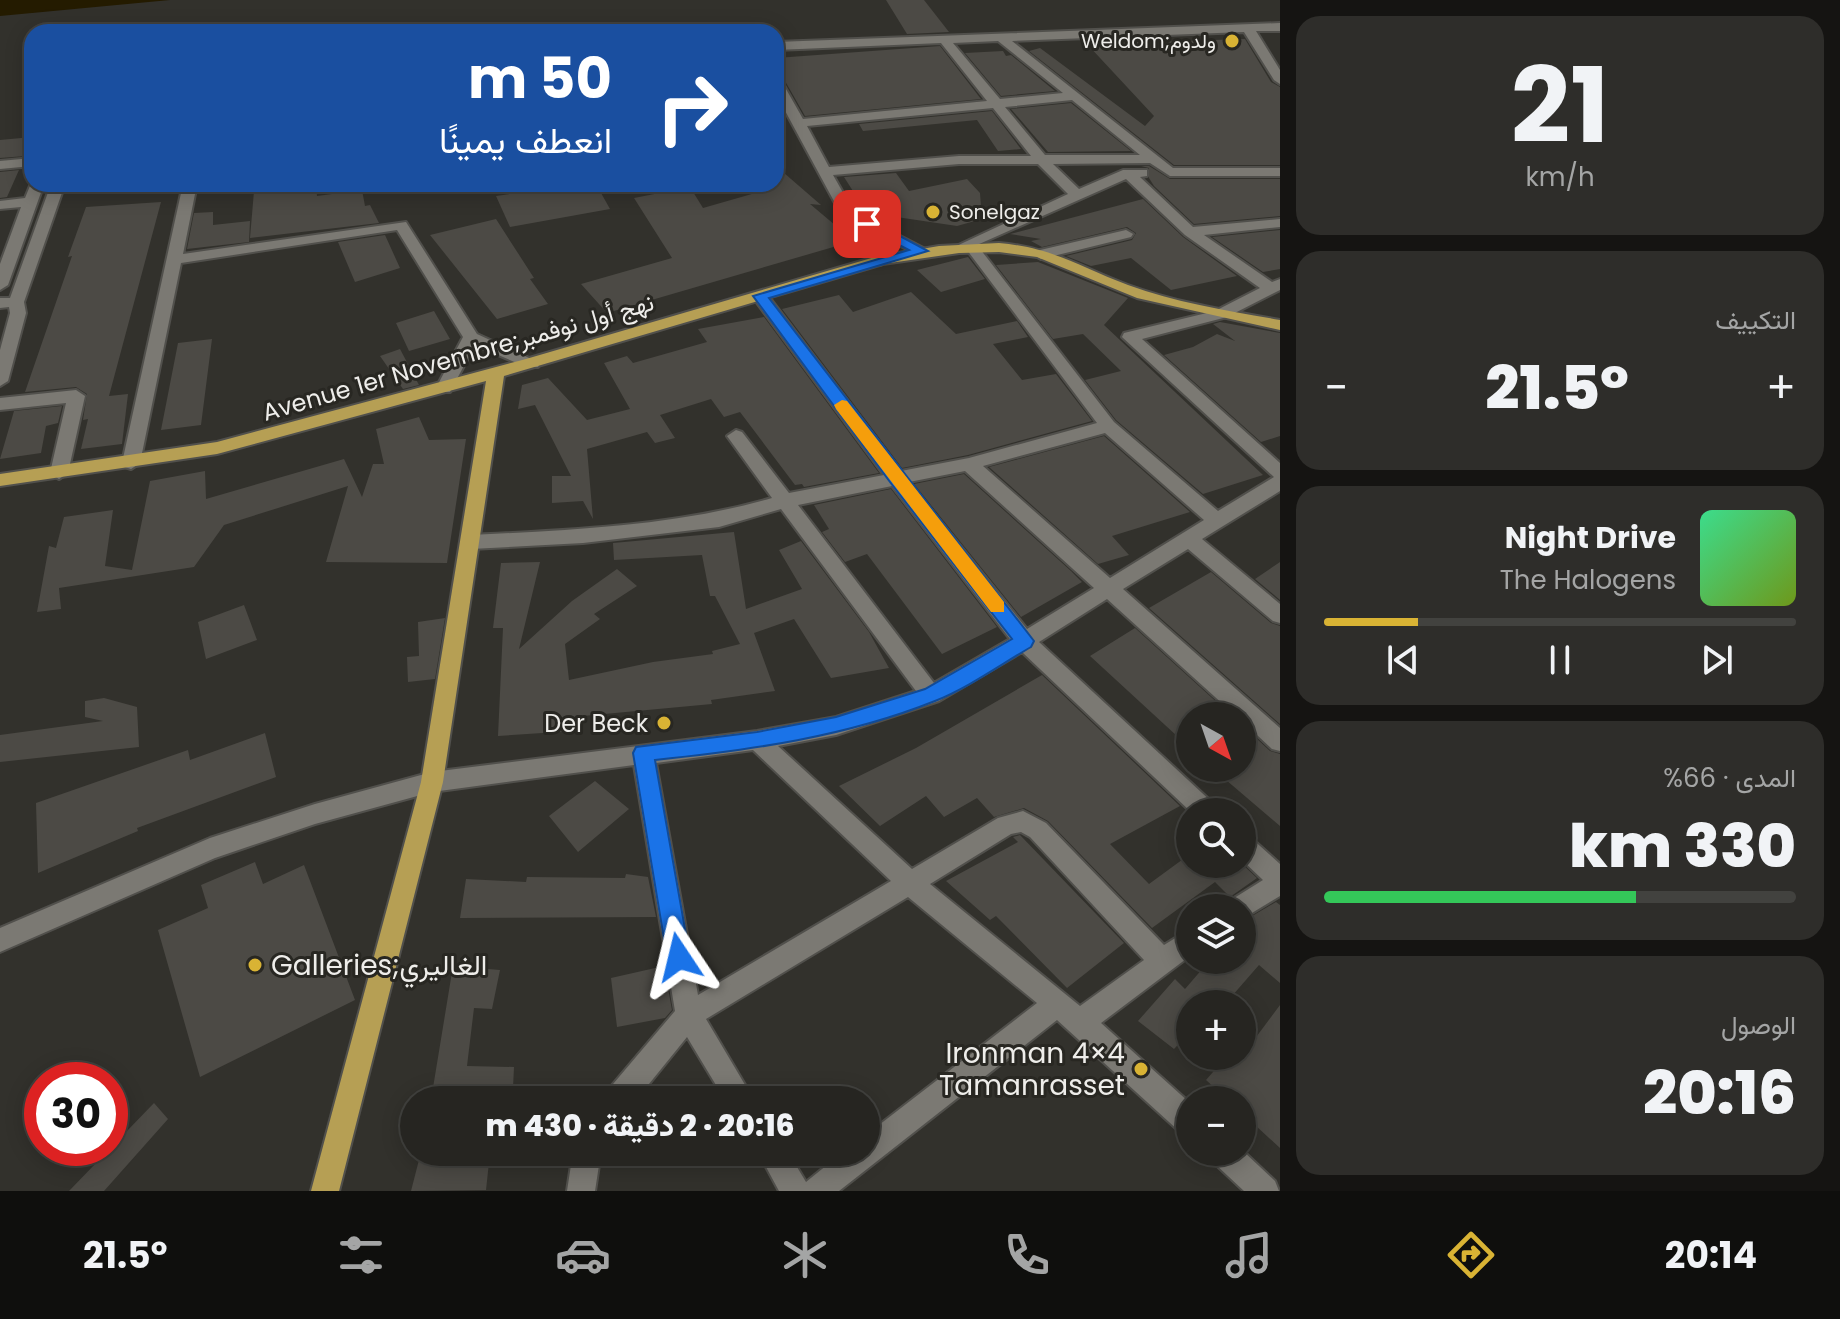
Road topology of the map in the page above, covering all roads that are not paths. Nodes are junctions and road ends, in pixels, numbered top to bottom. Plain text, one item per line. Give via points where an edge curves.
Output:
1 (1280, 27) edge
2 (1248, 28) junction
3 (1000, 37) junction
4 (944, 39) junction
5 (784, 46) edge
6 (1280, 80) edge
7 (1074, 96) junction
8 (784, 97) edge
9 (997, 104) junction
10 (799, 123) junction
11 (1041, 159) junction
12 (1156, 159) junction
13 (24, 163) edge
14 (0, 165) edge
15 (826, 171) junction
16 (1170, 172) junction
17 (1280, 172) edge
18 (1128, 173) junction
19 (34, 192) edge
20 (55, 192) edge
21 (188, 192) edge
22 (1077, 195) junction
23 (31, 202) junction
24 (0, 205) edge
25 (848, 215) junction
26 (1280, 223) edge
27 (1190, 232) junction
28 (1126, 234) dead end
29 (974, 249) junction
30 (955, 250) junction
31 (922, 251) junction
32 (1041, 254) junction
33 (174, 260) junction
34 (880, 260) junction
35 (1274, 286) edge
36 (1, 287) edge
37 (760, 296) junction
38 (8, 303) edge
39 (1221, 314) junction
40 (1280, 325) edge
41 (471, 337) junction
42 (532, 363) junction
43 (496, 373) junction
44 (0, 381) edge
45 (444, 388) junction
46 (0, 404) edge
47 (1108, 426) junction
48 (736, 436) dead end
49 (131, 463) junction
50 (969, 464) junction
51 (59, 473) junction
52 (1280, 473) edge
53 (896, 478) junction
54 (0, 480) edge
55 (1280, 482) edge
56 (784, 501) junction
57 (1216, 520) junction
58 (1190, 540) junction
59 (471, 542) junction
60 (1110, 588) junction
61 (1280, 615) edge
62 (1024, 641) junction
63 (931, 695) junction
64 (757, 740) junction
65 (1280, 742) edge
66 (643, 753) junction
67 (432, 782) junction
68 (1192, 798) edge
69 (1256, 858) edge
70 (1280, 881) edge
71 (909, 882) junction
72 (1256, 897) edge
73 (0, 940) edge
74 (1176, 950) edge
75 (1161, 960) junction
76 (1057, 1004) junction
77 (689, 1015) junction
78 (1080, 1022) junction
79 (630, 1086) edge
80 (732, 1086) edge
81 (1176, 1109) edge
82 (585, 1166) edge
83 (780, 1166) edge
84 (1238, 1166) edge
85 (325, 1191) edge
86 (581, 1191) edge
87 (795, 1191) edge
88 (816, 1191) edge
89 (1265, 1191) edge

1 - 2 street
2 - 3 street
2 - 6 street
3 - 4 street
3 - 7 street
4 - 5 street
4 - 9 street
7 - 9 street
7 - 12 street
8 - 10 street
9 - 10 street
9 - 11 street
10 - 15 street
11 - 12 street
11 - 15 street
11 - 22 street
12 - 16 street
13 - 14 street
15 - 25 street
16 - 17 street
16 - 18 street
18 - 22 street
18 - 27 street
19 - 23 street
20 - 38 street
21 - 33 street
22 - 30 street
23 - 24 street
23 - 36 street
25 - 31 street
25 - 34 street
26 - 27 street
27 - 35 street
28 - 32 street
29 - 30 main road, Avenue 1er Novembre;نهج أول نوفمبر
29 - 32 main road, Avenue 1er Novembre;نهج أول نوفمبر
29 - 47 street
30 - 31 main road, Avenue 1er Novembre;نهج أول نوفمبر
31 - 34 main road, Avenue 1er Novembre;نهج أول نوفمبر
32 - 39 main road, Avenue 1er Novembre;نهج أول نوفمبر via 1126,289
33 - 41 street via 401,225
33 - 49 street
34 - 37 main road, Avenue 1er Novembre;نهج أول نوفمبر
35 - 39 street
37 - 42 main road, Avenue 1er Novembre;نهج أول نوفمبر
37 - 53 street
38 - 44 street via 18,313
39 - 40 main road, Avenue 1er Novembre;نهج أول نوفمبر
39 - 52 street via 1130,337
41 - 42 street
41 - 45 street
42 - 43 main road, Avenue 1er Novembre;نهج أول نوفمبر
43 - 45 main road, Avenue 1er Novembre;نهج أول نوفمبر
43 - 59 main road
45 - 49 main road, Avenue 1er Novembre;نهج أول نوفمبر via 217,448
46 - 51 street via 76,396
47 - 50 street
47 - 57 street
48 - 56 street
49 - 51 main road, Avenue 1er Novembre;نهج أول نوفمبر
50 - 53 street
50 - 60 street
51 - 54 main road, Avenue 1er Novembre;نهج أول نوفمبر
53 - 56 street
53 - 62 street
55 - 57 street
56 - 59 street via 719,520 660,528
56 - 63 street
57 - 58 street
58 - 60 street
58 - 61 street
59 - 67 main road
60 - 62 street
60 - 65 street
62 - 63 street
62 - 68 street
63 - 64 street via 836,726
64 - 66 street
64 - 71 street
66 - 67 street
66 - 77 street
67 - 73 street via 210,849
67 - 85 main road
69 - 70 street
70 - 72 street
71 - 75 street via 1006,825 1023,821 1038,830
71 - 76 street
71 - 77 street
74 - 75 street
75 - 78 street
76 - 78 street
76 - 88 street
77 - 79 street
77 - 80 street
78 - 81 street
82 - 86 street
83 - 87 street
84 - 89 street

